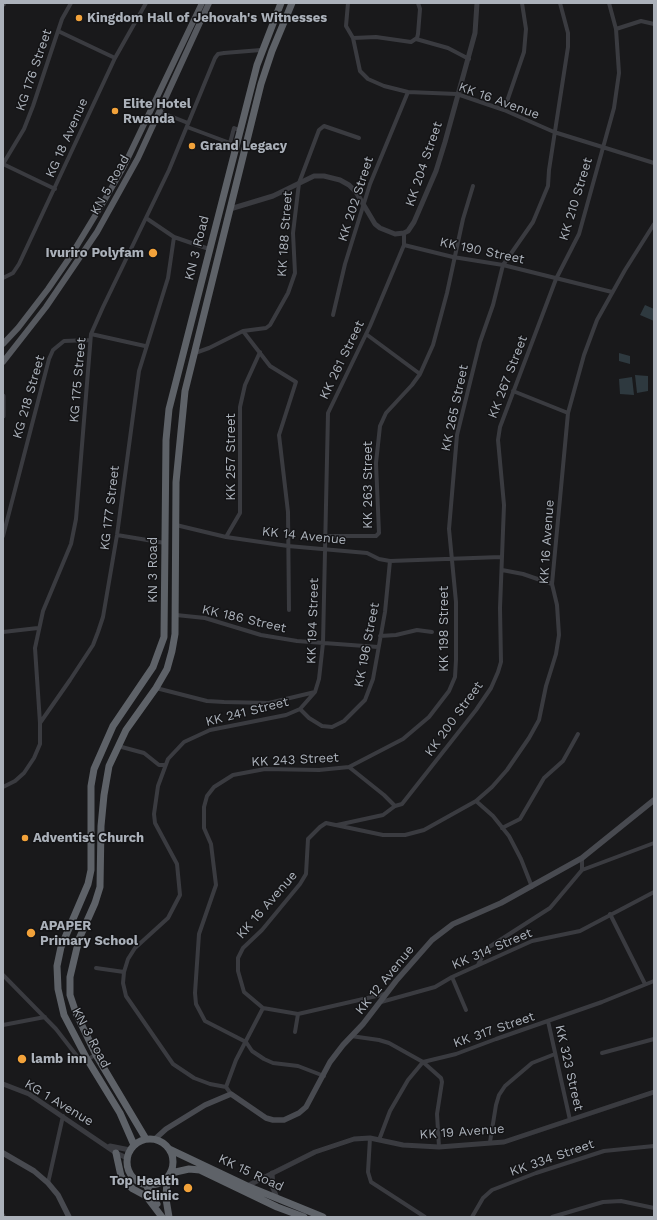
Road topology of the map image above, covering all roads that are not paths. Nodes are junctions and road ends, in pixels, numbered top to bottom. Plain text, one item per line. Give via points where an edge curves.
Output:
1 (71, 3) edge
2 (146, 3) edge
3 (202, 3) edge
4 (210, 3) edge
5 (281, 3) edge
6 (292, 3) edge
7 (348, 3) edge
8 (418, 3) edge
9 (477, 3) edge
10 (522, 3) edge
11 (560, 3) edge
12 (609, 3) edge
13 (654, 24) edge
14 (616, 29) junction
15 (58, 31) junction
16 (353, 38) junction
17 (416, 39) junction
18 (261, 50) junction
19 (271, 53) junction
20 (115, 58) junction
21 (469, 59) junction
22 (408, 92) junction
23 (457, 94) junction
24 (504, 110) junction
25 (160, 112) junction
26 (188, 125) junction
27 (239, 130) junction
28 (554, 132) junction
29 (359, 138) dead end
30 (603, 146) junction
31 (654, 163) edge
32 (3, 164) edge
33 (299, 182) junction
34 (473, 186) dead end
35 (55, 189) junction
36 (363, 205) junction
37 (230, 209) junction
38 (146, 218) junction
39 (654, 224) edge
40 (652, 231) edge
41 (402, 234) junction
42 (174, 236) junction
43 (404, 245) junction
44 (209, 249) junction
45 (454, 257) junction
46 (504, 265) junction
47 (3, 278) edge
48 (556, 278) junction
49 (612, 292) junction
50 (333, 315) dead end
51 (243, 331) junction
52 (91, 334) junction
53 (366, 334) junction
54 (90, 340) junction
55 (3, 344) edge
56 (146, 346) junction
57 (260, 352) junction
58 (194, 353) junction
59 (3, 362) edge
60 (420, 374) junction
61 (513, 391) junction
62 (3, 398) edge
63 (182, 408) junction
64 (169, 409) junction
65 (568, 413) junction
66 (3, 416) edge
67 (176, 525) junction
68 (3, 536) edge
69 (117, 536) junction
70 (325, 536) junction
71 (226, 537) junction
72 (165, 543) junction
73 (288, 546) junction
74 (325, 550) junction
75 (501, 557) junction
76 (451, 558) junction
77 (390, 561) junction
78 (502, 570) junction
79 (552, 584) junction
80 (289, 610) dead end
81 (176, 615) junction
82 (38, 628) junction
83 (3, 632) edge
84 (432, 632) dead end
85 (380, 636) junction
86 (323, 643) junction
87 (378, 647) junction
88 (156, 688) junction
89 (315, 692) junction
90 (300, 709) junction
91 (40, 722) junction
92 (578, 734) dead end
93 (117, 746) junction
94 (164, 765) junction
95 (349, 768) junction
96 (3, 787) edge
97 (654, 800) edge
98 (476, 801) junction
99 (395, 806) junction
100 (337, 825) junction
101 (502, 828) junction
102 (654, 844) edge
103 (582, 858) junction
104 (582, 870) junction
105 (532, 887) junction
106 (654, 892) edge
107 (610, 914) junction
108 (478, 965) junction
109 (96, 968) dead end
110 (124, 972) junction
111 (3, 975) edge
112 (452, 977) junction
113 (654, 981) edge
114 (646, 984) junction
115 (385, 994) junction
116 (381, 1002) junction
117 (263, 1008) junction
118 (466, 1010) dead end
119 (298, 1014) junction
120 (45, 1017) junction
121 (548, 1021) junction
122 (3, 1025) edge
123 (295, 1032) dead end
124 (351, 1036) junction
125 (654, 1039) edge
126 (246, 1042) junction
127 (602, 1053) dead end
128 (555, 1054) junction
129 (96, 1055) junction
130 (87, 1059) junction
131 (423, 1062) junction
132 (324, 1076) junction
133 (3, 1084) edge
134 (226, 1087) junction
135 (654, 1092) edge
136 (231, 1094) junction
137 (63, 1116) junction
138 (570, 1120) junction
139 (370, 1138) junction
140 (146, 1139) junction
141 (155, 1139) junction
142 (379, 1140) junction
143 (490, 1142) junction
144 (103, 1143) junction
145 (654, 1146) edge
146 (438, 1147) junction
147 (132, 1148) junction
148 (169, 1149) junction
149 (3, 1153) edge
150 (116, 1153) junction
151 (127, 1158) junction
152 (272, 1173) junction
153 (169, 1176) junction
154 (48, 1183) junction
155 (146, 1185) junction
156 (247, 1186) junction
157 (277, 1198) junction
158 (654, 1208) edge
159 (70, 1217) edge
160 (162, 1217) edge
161 (169, 1217) edge
162 (304, 1217) edge
163 (323, 1217) edge
164 (425, 1217) edge
165 (472, 1217) edge
166 (552, 1217) edge

1 - 15 street, KG 176 Street
2 - 20 street, KG 18 Avenue
3 - 55 main road, KN 5 Road via 127,160 87,232 48,289
4 - 25 main road, KN 5 Road
5 - 18 highway, KN 3 Road
6 - 19 highway, KN 3 Road
7 - 16 street, KK 16 Avenue via 346,26
8 - 17 street via 420,17
9 - 21 street, KK 204 Street via 475,33
10 - 24 street via 526,29 524,52
11 - 28 street, KK 265 Street via 568,33 568,47
12 - 14 street, KK 210 Street
13 - 14 street via 641,21
14 - 30 street, KK 210 Street via 618,73 614,108
15 - 20 street
15 - 32 street, KG 176 Street via 24,129
16 - 17 street via 376,37 410,42
16 - 22 street, KK 16 Avenue via 360,70 364,76 384,86
17 - 21 street via 448,48
18 - 19 highway
18 - 26 street, KG 175 Street via 218,54
18 - 27 highway, KN 3 Road
19 - 37 highway, KN 3 Road
20 - 35 street, KG 18 Avenue
21 - 23 street, KK 204 Street
22 - 23 street, KK 16 Avenue
22 - 36 street, KK 202 Street via 375,168
23 - 24 street, KK 16 Avenue
23 - 41 street, KK 204 Street via 436,171 414,222
24 - 28 street, KK 16 Avenue
25 - 26 street
25 - 59 main road, KN 5 Road via 138,158 96,232 46,307
26 - 27 street via 230,143 234,128
26 - 38 street, KG 175 Street via 170,170
27 - 44 highway, KN 3 Road
28 - 30 street, KK 16 Avenue
28 - 46 street, KK 265 Street via 548,186 543,200 533,222
29 - 33 street, KK 188 Street via 324,126 321,128
30 - 31 street, KK 16 Avenue
30 - 48 street, KK 210 Street via 579,234
32 - 35 street
33 - 36 street via 314,176 340,180 356,192
33 - 37 street via 273,196
33 - 51 street, KK 188 Street via 293,233 293,280 270,325 266,328
34 - 45 street, KK 263 Street
35 - 47 street, KG 18 Avenue via 19,264 13,273
36 - 41 street via 375,224 390,233
36 - 50 street, KK 202 Street
37 - 58 highway, KN 3 Road
38 - 42 street
38 - 52 street, KG 175 Street
39 - 40 street, KK 16 Avenue
40 - 49 street, KK 16 Avenue
41 - 43 street, KK 261 Street
42 - 44 street
42 - 56 street, KG 177 Street via 168,278
43 - 45 street, KK 190 Street
43 - 53 street, KK 261 Street
44 - 64 highway, KN 3 Road
45 - 46 street, KK 190 Street
45 - 60 street, KK 263 Street via 433,345
46 - 48 street, KK 190 Street
46 - 76 street, KK 265 Street via 480,342 457,435 449,529
48 - 49 street, KK 190 Street
48 - 61 street, KK 267 Street
49 - 65 street, KK 16 Avenue via 589,338
51 - 57 street
51 - 58 street, KK 188 Street
52 - 54 street, KG 175 Street
52 - 56 street
53 - 60 street
53 - 70 street, KK 261 Street via 328,413
54 - 68 street, KG 218 Street via 64,340 53,350 49,359
54 - 82 street, KG 175 Street via 76,519 71,544
56 - 69 street, KG 177 Street via 139,371
57 - 71 street, KK 257 Street via 245,385 240,407 240,513
57 - 73 street via 270,366 296,382 279,435 288,512
58 - 63 highway, KN 3 Road
60 - 70 street, KK 263 Street via 386,413 380,426 376,463 379,533 376,536
61 - 65 street
61 - 75 street, KK 267 Street via 498,440 504,505
62 - 66 street
63 - 64 highway
63 - 67 highway, KN 3 Road via 176,482
64 - 72 highway, KN 3 Road via 166,440
65 - 79 street, KK 16 Avenue
67 - 71 street, KK 14 Avenue
67 - 81 highway, KN 3 Road
69 - 72 street
69 - 91 street, KG 177 Street via 98,632 70,680
70 - 74 street, KK 261 Street
71 - 73 street, KK 14 Avenue
72 - 130 highway, KN 3 Road via 164,637 153,667 113,726 94,769 90,793 91,870 88,884 61,947 58,966 58,989 64,1015
73 - 74 street, KK 14 Avenue
73 - 80 street
74 - 77 street, KK 14 Avenue via 367,553
74 - 86 street, KK 194 Street
75 - 76 street, KK 14 Avenue
75 - 78 street, KK 200 Street
76 - 77 street, KK 14 Avenue
76 - 95 street, KK 198 Street via 456,602 456,660 455,677 449,691 429,717 404,739
77 - 85 street, KK 196 Street
78 - 79 street via 524,574
78 - 99 street, KK 200 Street via 501,662 491,688 416,788 402,804
79 - 98 street, KK 16 Avenue via 557,605 559,635 539,720 507,770
81 - 86 street, KK 186 Street via 204,618 261,635
81 - 88 highway, KN 3 Road via 176,634 167,669
82 - 83 street
82 - 91 street, KG 175 Street via 35,666
84 - 85 street via 417,630
85 - 87 street, KK 196 Street
86 - 87 street, KK 186 Street
86 - 89 street, KK 194 Street
87 - 90 street, KK 196 Street via 373,678 365,700 344,721 332,727 322,726
88 - 89 street via 207,701 224,702 269,702
88 - 93 highway, KN 3 Road
89 - 90 street
90 - 94 street, KK 241 Street via 286,715 210,730 194,736 175,751
91 - 96 street via 40,744 34,758 24,773
92 - 101 street via 563,760 537,787 520,819
93 - 94 street via 144,753 159,765
93 - 129 highway, KN 3 Road via 109,766 104,795 100,887 79,939 70,977 70,995 76,1013
94 - 110 street, KK 241 Street via 158,786 154,819 177,864 180,895 168,918 135,948
95 - 99 street
95 - 126 street, KK 243 Street via 265,769 233,776 214,787 207,796 204,828 211,844 216,884 199,934 196,1004 206,1021
97 - 103 main road, KK 12 Avenue
98 - 100 street, KK 16 Avenue via 424,830 405,835 368,833
98 - 101 street
99 - 100 street, KK 200 Street via 383,815
100 - 117 street, KK 16 Avenue via 326,823 312,833 307,844 306,874 303,879 240,953 238,971 244,992
101 - 105 street via 521,858
102 - 104 street
103 - 104 street
103 - 105 main road, KK 12 Avenue
104 - 108 street via 550,908 486,949
105 - 115 main road, KK 12 Avenue via 442,931
106 - 107 street, KK 314 Street
107 - 108 street, KK 314 Street via 580,931 532,941
107 - 114 street
108 - 112 street, KK 314 Street
109 - 110 street
110 - 134 street, KK 241 Street via 123,983 132,1008 173,1064 194,1078
111 - 120 street
112 - 116 street, KK 314 Street via 435,987
112 - 118 street
113 - 114 street, KK 317 Street
114 - 121 street, KK 317 Street
115 - 116 main road, KK 12 Avenue
115 - 119 street
116 - 124 main road, KK 12 Avenue
117 - 119 street
117 - 126 street
119 - 123 street
120 - 122 street
120 - 130 street via 80,1060
121 - 128 street, KK 323 Street
121 - 131 street, KK 317 Street via 456,1054
124 - 131 street via 379,1040
124 - 132 main road, KK 12 Avenue via 330,1062
125 - 127 street
126 - 132 street, KK 243 Street via 252,1051 273,1063 298,1066
126 - 134 street
128 - 138 street, KK 323 Street
128 - 143 street via 532,1063 505,1086 496,1105
129 - 130 street
129 - 140 highway, KN 3 Road
130 - 147 highway, KN 3 Road via 120,1112
131 - 142 street via 408,1080 390,1111
131 - 146 street via 441,1078 442,1082 437,1114
132 - 136 main road, KK 12 Avenue via 306,1107 284,1120 266,1118
133 - 137 street, KG 1 Avenue via 29,1094
134 - 136 street
135 - 138 street, KK 19 Avenue
136 - 141 main road via 205,1105
137 - 144 street, KG 1 Avenue
137 - 154 street
138 - 143 street, KK 19 Avenue via 504,1142
139 - 142 street, KK 19 Avenue
139 - 152 street, KK 19 Avenue via 336,1144
139 - 164 street via 368,1172 371,1182
140 - 141 highway
140 - 147 highway
141 - 148 highway via 163,1142
142 - 146 street, KK 19 Avenue via 403,1145
143 - 146 street, KK 19 Avenue
144 - 147 street, KG 1 Avenue
144 - 150 street, KG 1 Avenue
145 - 165 street, KK 334 Street via 604,1151 577,1158 492,1190 483,1198
147 - 151 highway
148 - 153 highway via 173,1156 173,1165
148 - 156 highway, KK 15 Road
149 - 154 main road via 34,1170
150 - 151 street, KG 1 Avenue
150 - 160 highway via 121,1176 126,1183 146,1196
151 - 155 highway via 128,1171 133,1178
152 - 156 street, KK 19 Avenue
152 - 157 street
153 - 155 highway via 161,1183
153 - 161 highway via 166,1199
153 - 162 highway, KK 15 Road via 189,1168 200,1170 277,1207
154 - 159 main road
155 - 160 highway via 157,1202
156 - 157 highway, KK 15 Road
157 - 163 highway, KK 15 Road
158 - 166 street via 621,1201 603,1202

